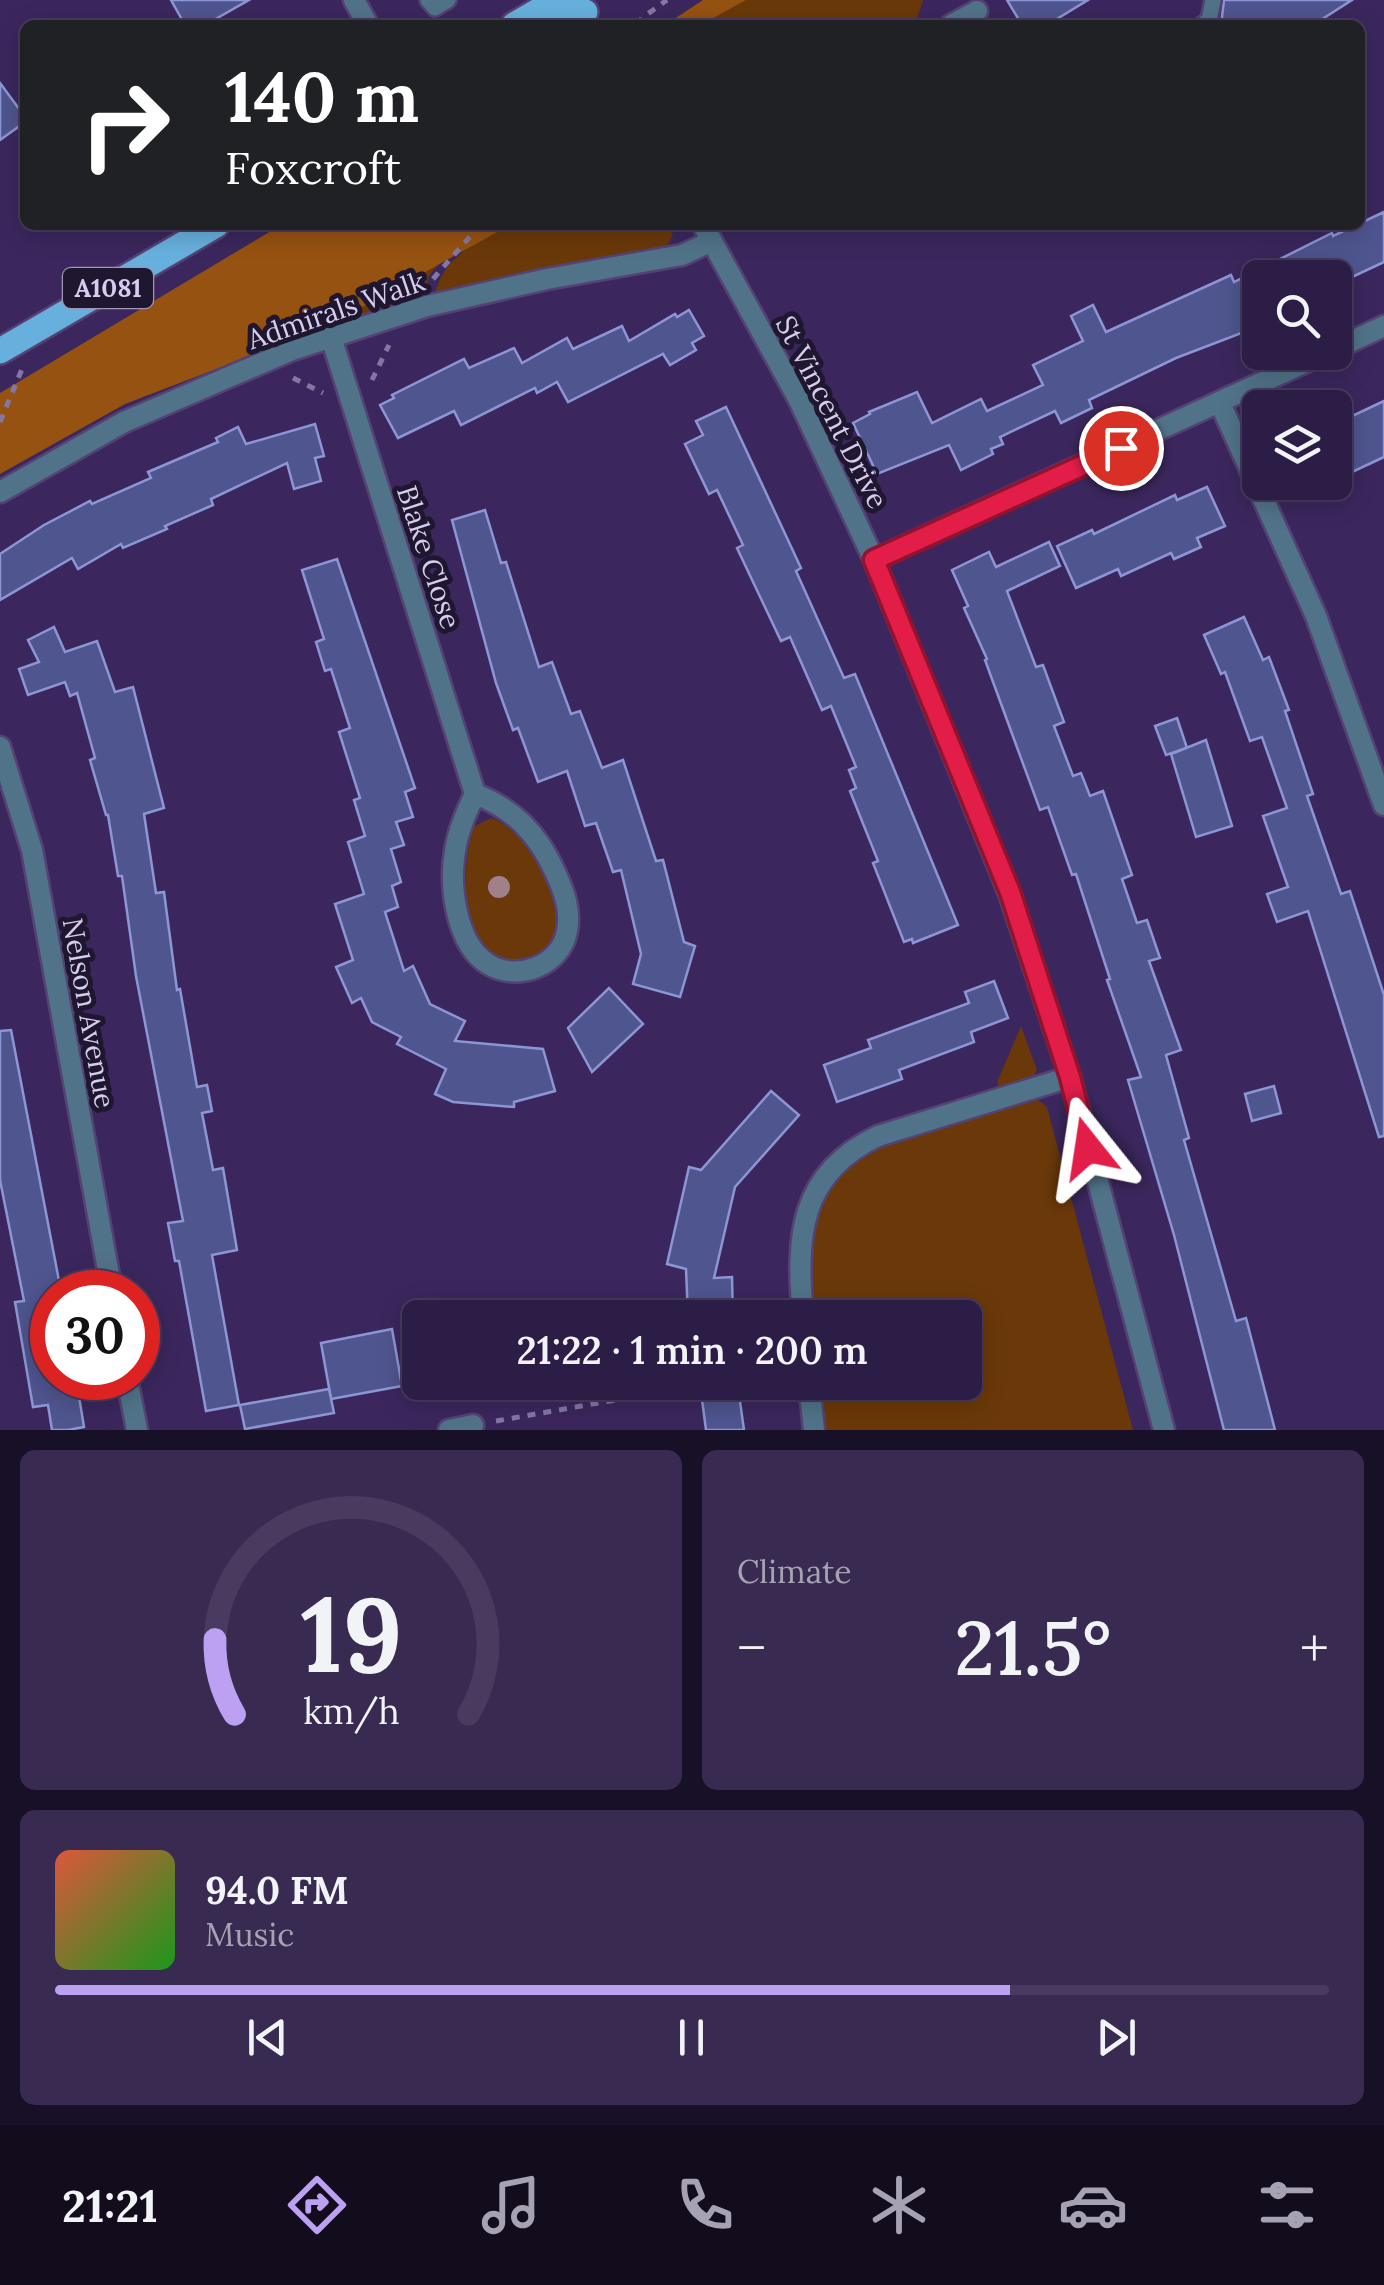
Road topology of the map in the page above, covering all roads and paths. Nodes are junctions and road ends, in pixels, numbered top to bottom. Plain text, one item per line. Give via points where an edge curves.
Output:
1 (428, 0) edge
2 (448, 0) edge
3 (667, 0) edge
4 (976, 11) dead end
5 (589, 16) edge
6 (523, 20) edge
7 (641, 20) edge
8 (960, 20) edge
9 (207, 230) edge
10 (476, 230) edge
11 (708, 233) edge
12 (427, 306) junction
13 (1384, 326) edge
14 (394, 333) dead end
15 (331, 337) junction
16 (1352, 341) edge
17 (0, 351) edge
18 (1291, 370) edge
19 (281, 372) dead end
20 (370, 386) dead end
21 (329, 396) dead end
22 (1220, 404) junction
23 (0, 492) edge
24 (874, 560) junction
25 (0, 747) edge
26 (1379, 769) edge
27 (476, 794) junction
28 (1384, 804) edge
29 (1070, 1077) junction
30 (108, 1270) edge
31 (802, 1300) edge
32 (131, 1400) edge
33 (618, 1400) edge
34 (811, 1400) edge
35 (473, 1426) joint
36 (137, 1430) edge
37 (449, 1430) edge
38 (814, 1430) edge
39 (1164, 1430) edge

1 - 2 lane via 434,8
3 - 7 path
4 - 8 street
5 - 6 main road via 538,12
9 - 17 main road, A1081
10 - 12 path via 433,278
11 - 12 street, Admirals Walk via 682,256
11 - 24 street, St Vincent Drive via 799,400
12 - 15 street, Admirals Walk
13 - 16 street
14 - 20 path
15 - 23 street, Admirals Walk via 124,422
15 - 27 street, Blake Close
18 - 22 street
19 - 21 path
22 - 24 street
22 - 26 street
24 - 29 street, St Vincent Drive via 1010,892
25 - 30 street, Nelson Avenue via 32,850
26 - 28 street
27 - 27 street via 533,833 565,893 567,934 544,964 525,971 486,963 464,932 454,852
29 - 31 street via 850,1150 828,1172 804,1220
29 - 39 street, St Vincent Drive
32 - 36 street
33 - 35 path
34 - 38 street
35 - 37 street

